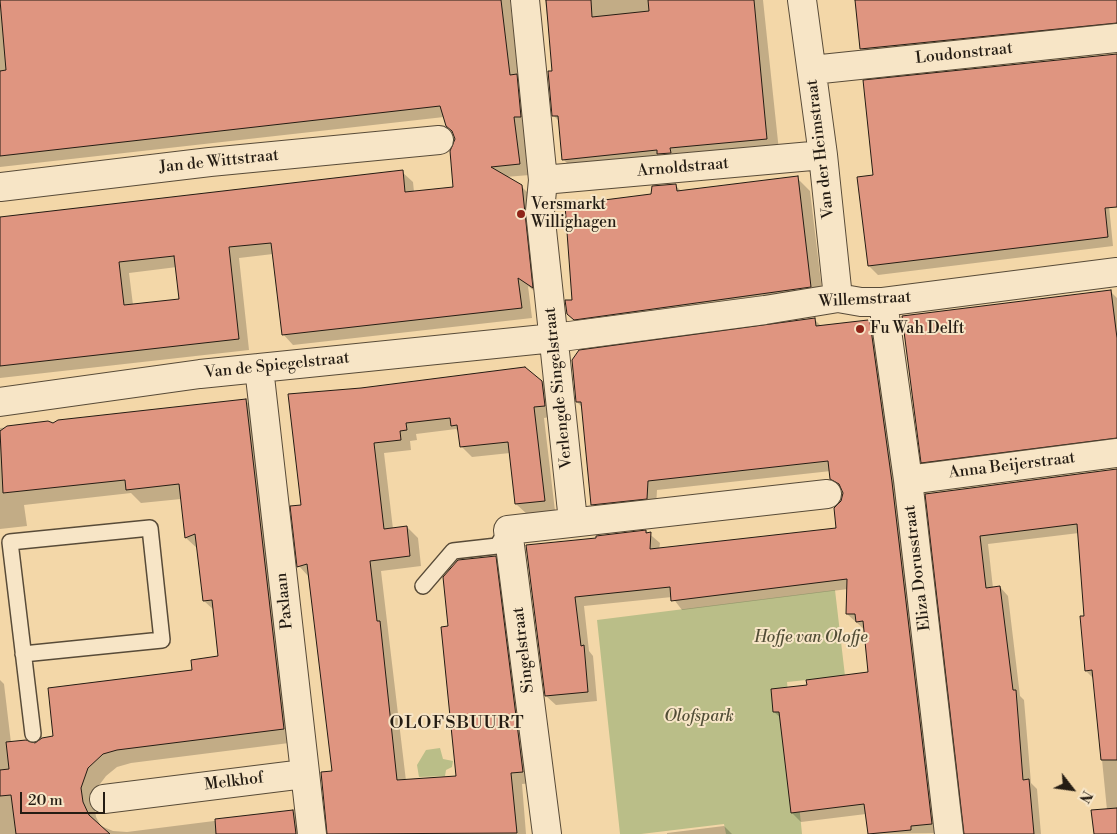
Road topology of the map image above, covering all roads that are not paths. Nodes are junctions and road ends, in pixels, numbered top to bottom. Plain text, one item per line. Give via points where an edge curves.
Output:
1 (525, 0) edge
2 (802, 0) edge
3 (1117, 38) edge
4 (812, 70) junction
5 (438, 140) dead end
6 (823, 155) junction
7 (543, 180) junction
8 (0, 187) edge
9 (1117, 272) edge
10 (838, 298) junction
11 (883, 302) junction
12 (554, 338) junction
13 (259, 368) junction
14 (0, 402) edge
15 (1117, 453) edge
16 (908, 480) junction
17 (827, 494) dead end
18 (573, 521) junction
19 (508, 530) junction
20 (422, 586) dead end
21 (23, 654) junction
22 (33, 734) dead end
23 (304, 774) junction
24 (104, 799) dead end
25 (312, 834) edge
26 (546, 834) edge
27 (949, 834) edge

1 - 7 street, Verlengde Singelstraat
2 - 4 street, Van der Heimstraat
3 - 4 street, Loudonstraat
4 - 6 street, Van der Heimstraat
5 - 8 street, Jan de Wittstraat
6 - 7 street, Arnoldstraat
6 - 10 street, Van der Heimstraat
7 - 12 street, Verlengde Singelstraat via 540,211
9 - 11 street, Willemstraat
10 - 11 street, Willemstraat
10 - 12 street, Willemstraat
11 - 16 street, Eliza Dorusstraat
12 - 13 street, Van de Spiegelstraat
12 - 18 street, Verlengde Singelstraat
13 - 14 street, Van de Spiegelstraat
13 - 23 street, Paxlaan
15 - 16 street, Anna Beijerstraat
16 - 27 street, Eliza Dorusstraat
17 - 18 street
18 - 19 street
19 - 20 lane via 497,546 453,551
19 - 26 street, Singelstraat
21 - 21 lane via 162,640 150,528 10,542
21 - 22 lane
23 - 24 street, Melkhof
23 - 25 street, Paxlaan

